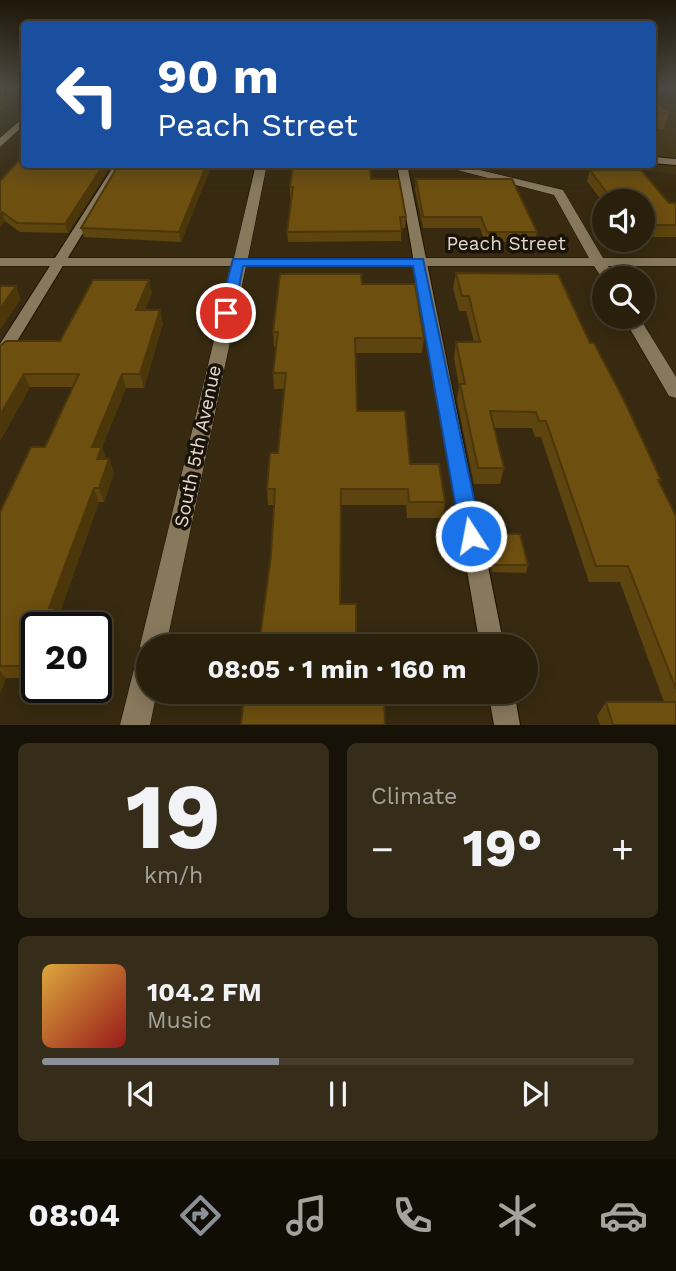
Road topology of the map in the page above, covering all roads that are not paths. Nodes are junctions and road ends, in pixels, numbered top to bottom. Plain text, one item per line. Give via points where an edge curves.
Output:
1 (21, 124) edge
2 (0, 144) edge
3 (656, 160) edge
4 (676, 162) edge
5 (118, 168) edge
6 (261, 168) edge
7 (403, 168) edge
8 (456, 168) edge
9 (0, 262) edge
10 (59, 262) junction
11 (238, 262) junction
12 (419, 262) junction
13 (598, 262) junction
14 (676, 262) edge
15 (600, 266) edge
16 (638, 329) edge
17 (0, 356) edge
18 (676, 392) edge
19 (156, 634) edge
20 (490, 634) edge
21 (140, 704) edge
22 (504, 704) edge
23 (135, 725) edge
24 (508, 725) edge

1 - 2 street
3 - 4 lane
5 - 10 lane
6 - 11 street, South 5th Avenue
7 - 12 lane
8 - 13 street via 559,193
9 - 10 street, Peach Street
10 - 11 street, Peach Street
10 - 17 lane
11 - 12 street, Peach Street
11 - 19 street, South 5th Avenue
12 - 13 street, Peach Street
12 - 20 lane
13 - 14 street, Peach Street
13 - 15 street
16 - 18 street
21 - 23 street
22 - 24 lane

